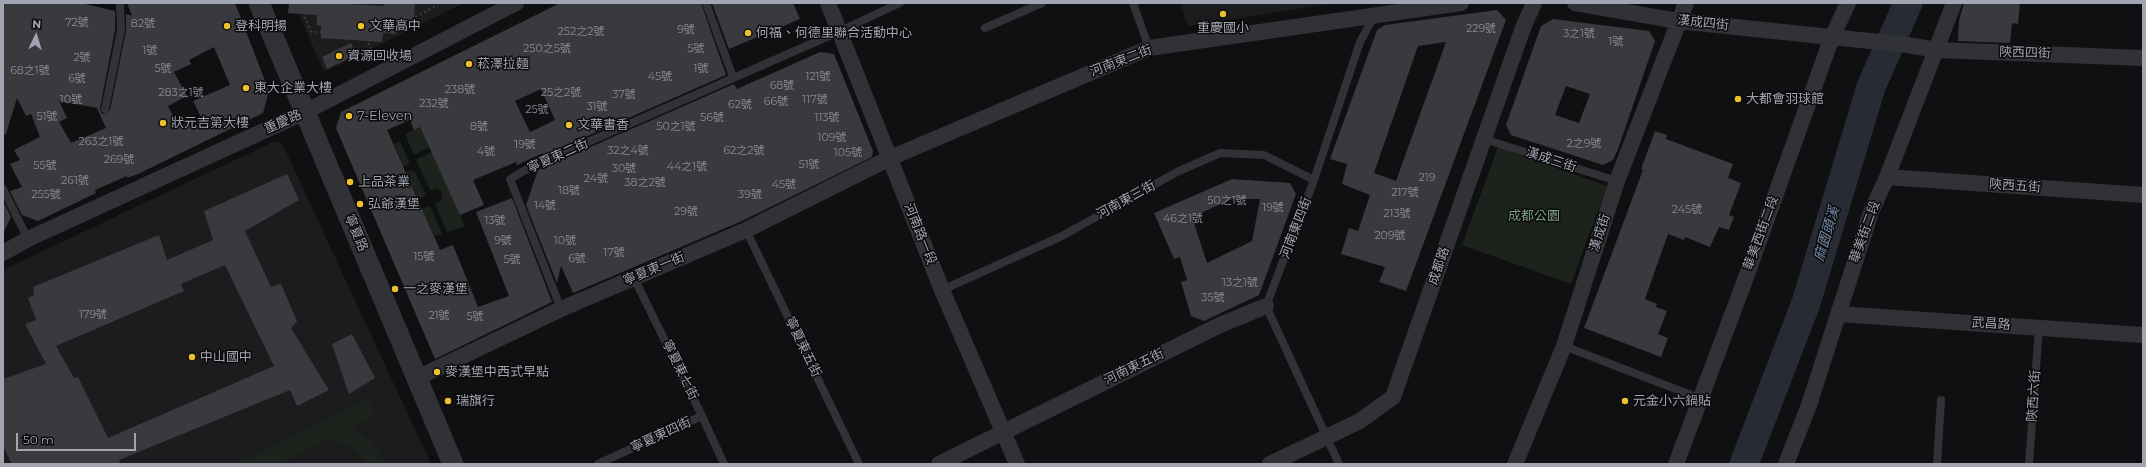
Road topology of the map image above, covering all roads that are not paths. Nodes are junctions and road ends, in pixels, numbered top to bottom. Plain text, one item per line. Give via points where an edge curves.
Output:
1 (259, 3) edge
2 (516, 3) edge
3 (706, 3) edge
4 (828, 3) edge
5 (900, 3) edge
6 (1042, 3) edge
7 (1133, 3) edge
8 (1461, 3) edge
9 (1534, 3) edge
10 (1575, 3) edge
11 (1686, 3) edge
12 (1848, 3) edge
13 (1954, 3) edge
14 (119, 4) edge
15 (1375, 15) junction
16 (1678, 21) junction
17 (985, 28) dead end
18 (838, 32) junction
19 (1832, 37) junction
20 (1149, 48) junction
21 (1937, 50) junction
22 (2143, 58) edge
23 (733, 77) junction
24 (105, 109) dead end
25 (305, 112) junction
26 (1484, 139) junction
27 (890, 158) junction
28 (1887, 177) junction
29 (1314, 180) junction
30 (1618, 181) junction
31 (3, 189) edge
32 (2143, 195) edge
33 (746, 230) junction
34 (28, 239) junction
35 (3, 252) edge
36 (634, 278) junction
37 (942, 290) junction
38 (1266, 306) junction
39 (561, 309) junction
40 (1839, 314) junction
41 (2040, 327) junction
42 (2143, 335) edge
43 (1564, 346) junction
44 (417, 378) junction
45 (1699, 398) junction
46 (1941, 400) dead end
47 (702, 416) junction
48 (1004, 432) junction
49 (1328, 436) junction
50 (453, 464) edge
51 (598, 464) edge
52 (724, 464) edge
53 (859, 464) edge
54 (939, 464) edge
55 (1017, 464) edge
56 (1270, 464) edge
57 (1338, 464) edge
58 (1515, 464) edge
59 (1676, 464) edge
60 (1786, 464) edge
61 (1937, 464) edge
62 (2029, 464) edge

1 - 25 street, 寧夏路
2 - 25 street, 重慶路
3 - 23 lane
4 - 18 street, 河南路一段
5 - 18 lane, 寧夏東二街
6 - 17 lane
7 - 20 lane
8 - 15 street, 河南東二街
9 - 26 street, 成都路
10 - 16 street, 漢成四街
11 - 16 street, 漢成街
12 - 19 street, 華美西街二段
13 - 21 street, 華美街二段
14 - 24 lane via 121,30
15 - 20 street, 河南東二街
15 - 29 lane, 河南東四街 via 1360,42
16 - 19 street, 漢成四街
16 - 30 street, 漢成街
18 - 23 lane, 寧夏東二街
18 - 27 street, 河南路一段
19 - 21 street, 陝西四街
19 - 45 street, 華美西街二段
20 - 27 street, 河南東二街
21 - 22 street, 陝西四街
21 - 28 street, 華美街二段
23 - 39 lane, 寧夏東二街 via 529,168 510,179
25 - 34 street, 重慶路
25 - 44 street, 寧夏路
26 - 30 lane, 漢成三街
26 - 49 street, 成都路 via 1393,397 1360,421
27 - 33 street, 寧夏東一街
27 - 37 street, 河南路一段
28 - 32 street, 陝西五街
28 - 40 street, 華美街二段 via 1869,219
29 - 37 lane, 河南東三街 via 1264,155 1220,153 1177,172 1062,236
29 - 38 lane, 河南東四街
30 - 43 street, 漢成街
31 - 34 lane
33 - 36 street, 寧夏東一街
33 - 53 lane, 寧夏東五街
34 - 35 street, 重慶路
36 - 39 street, 寧夏東一街
36 - 47 lane, 寧夏東七街
37 - 48 street, 河南路一段
38 - 48 street, 河南東五街 via 1220,325
38 - 49 lane
39 - 44 street, 寧夏東一街
40 - 41 street, 武昌路
40 - 60 street, 華美街二段 via 1809,405
41 - 42 street, 武昌路
41 - 62 lane, 陝西六街
43 - 45 lane
43 - 58 street, 漢成街
44 - 50 street, 寧夏路
45 - 59 street, 華美西街二段
46 - 61 lane
47 - 51 lane, 寧夏東四街
47 - 52 lane, 寧夏東七街
48 - 54 street, 河南東五街
48 - 55 street, 河南路一段
49 - 56 street, 成都路
49 - 57 lane

